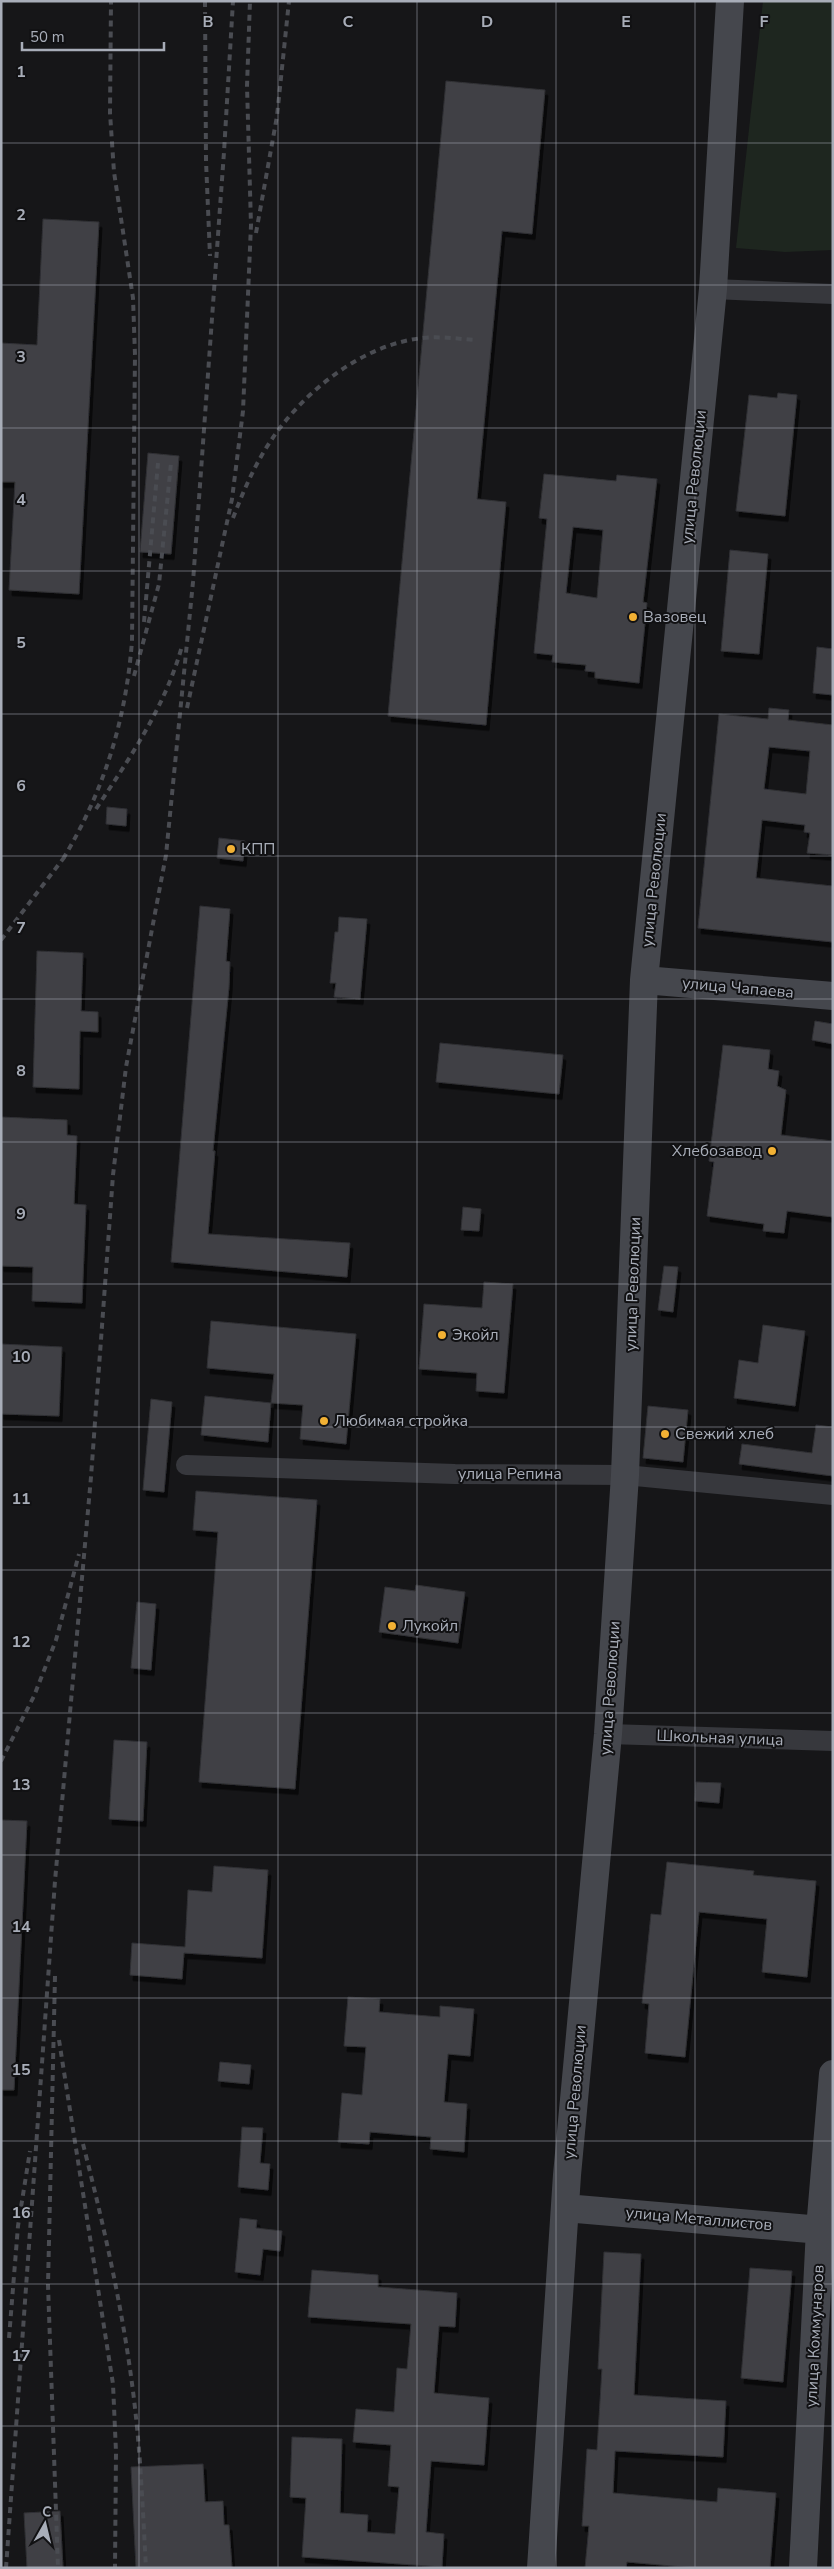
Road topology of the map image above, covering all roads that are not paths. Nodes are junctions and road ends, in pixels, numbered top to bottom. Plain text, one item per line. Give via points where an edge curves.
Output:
1 (730, 1) edge
2 (713, 289) junction
3 (833, 294) edge
4 (644, 980) junction
5 (833, 996) edge
6 (186, 1465) dead end
7 (626, 1475) junction
8 (833, 1495) edge
9 (608, 1734) junction
10 (833, 1741) edge
11 (833, 2074) edge
12 (565, 2208) junction
13 (826, 2230) edge
14 (541, 2568) edge
15 (803, 2568) edge

1 - 2 street, улица Революции
2 - 3 street
2 - 4 street, улица Революции
4 - 5 street, улица Чапаева
4 - 7 street, улица Революции
6 - 7 street, улица Репина via 455,1474
7 - 8 street, улица Репина
7 - 9 street, улица Революции
9 - 10 street, Школьная улица
9 - 12 street, улица Революции
11 - 13 street, улица Коммунаров
12 - 13 street, улица Металлистов
12 - 14 street, улица Революции
13 - 15 street, улица Коммунаров

